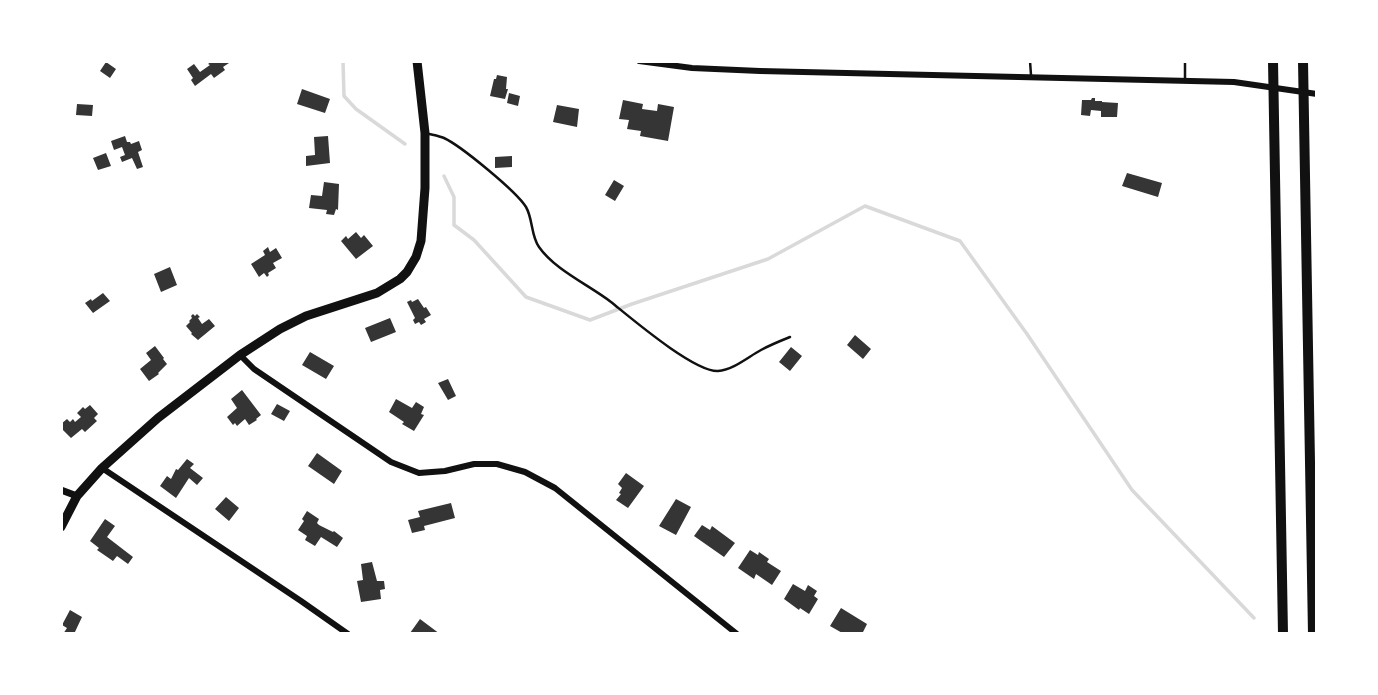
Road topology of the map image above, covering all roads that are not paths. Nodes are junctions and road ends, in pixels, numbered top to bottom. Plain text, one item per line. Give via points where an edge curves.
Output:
1 (416, 61) edge
2 (639, 61) edge
3 (1030, 61) edge
4 (1185, 61) edge
5 (1273, 61) edge
6 (1303, 61) edge
7 (1031, 78) junction
8 (1185, 81) junction
9 (1317, 94) edge
10 (425, 133) junction
11 (790, 337) dead end
12 (240, 355) junction
13 (102, 468) junction
14 (61, 490) edge
15 (77, 496) junction
16 (61, 527) edge
17 (348, 634) edge
18 (737, 634) edge
19 (1283, 634) edge
20 (1313, 634) edge

1 - 10 main road
2 - 7 street via 692,68
3 - 7 lane
4 - 8 lane
5 - 19 highway
6 - 20 highway
7 - 8 street
8 - 9 street via 1234,82
10 - 11 lane via 444,138 503,183 524,205 538,246 558,266 688,359 716,371 728,369
10 - 12 main road via 421,241 407,272 377,293 306,316
12 - 13 main road
12 - 18 street via 391,462 419,473 497,464 555,488
13 - 15 main road
13 - 17 street
14 - 15 street
15 - 16 main road

